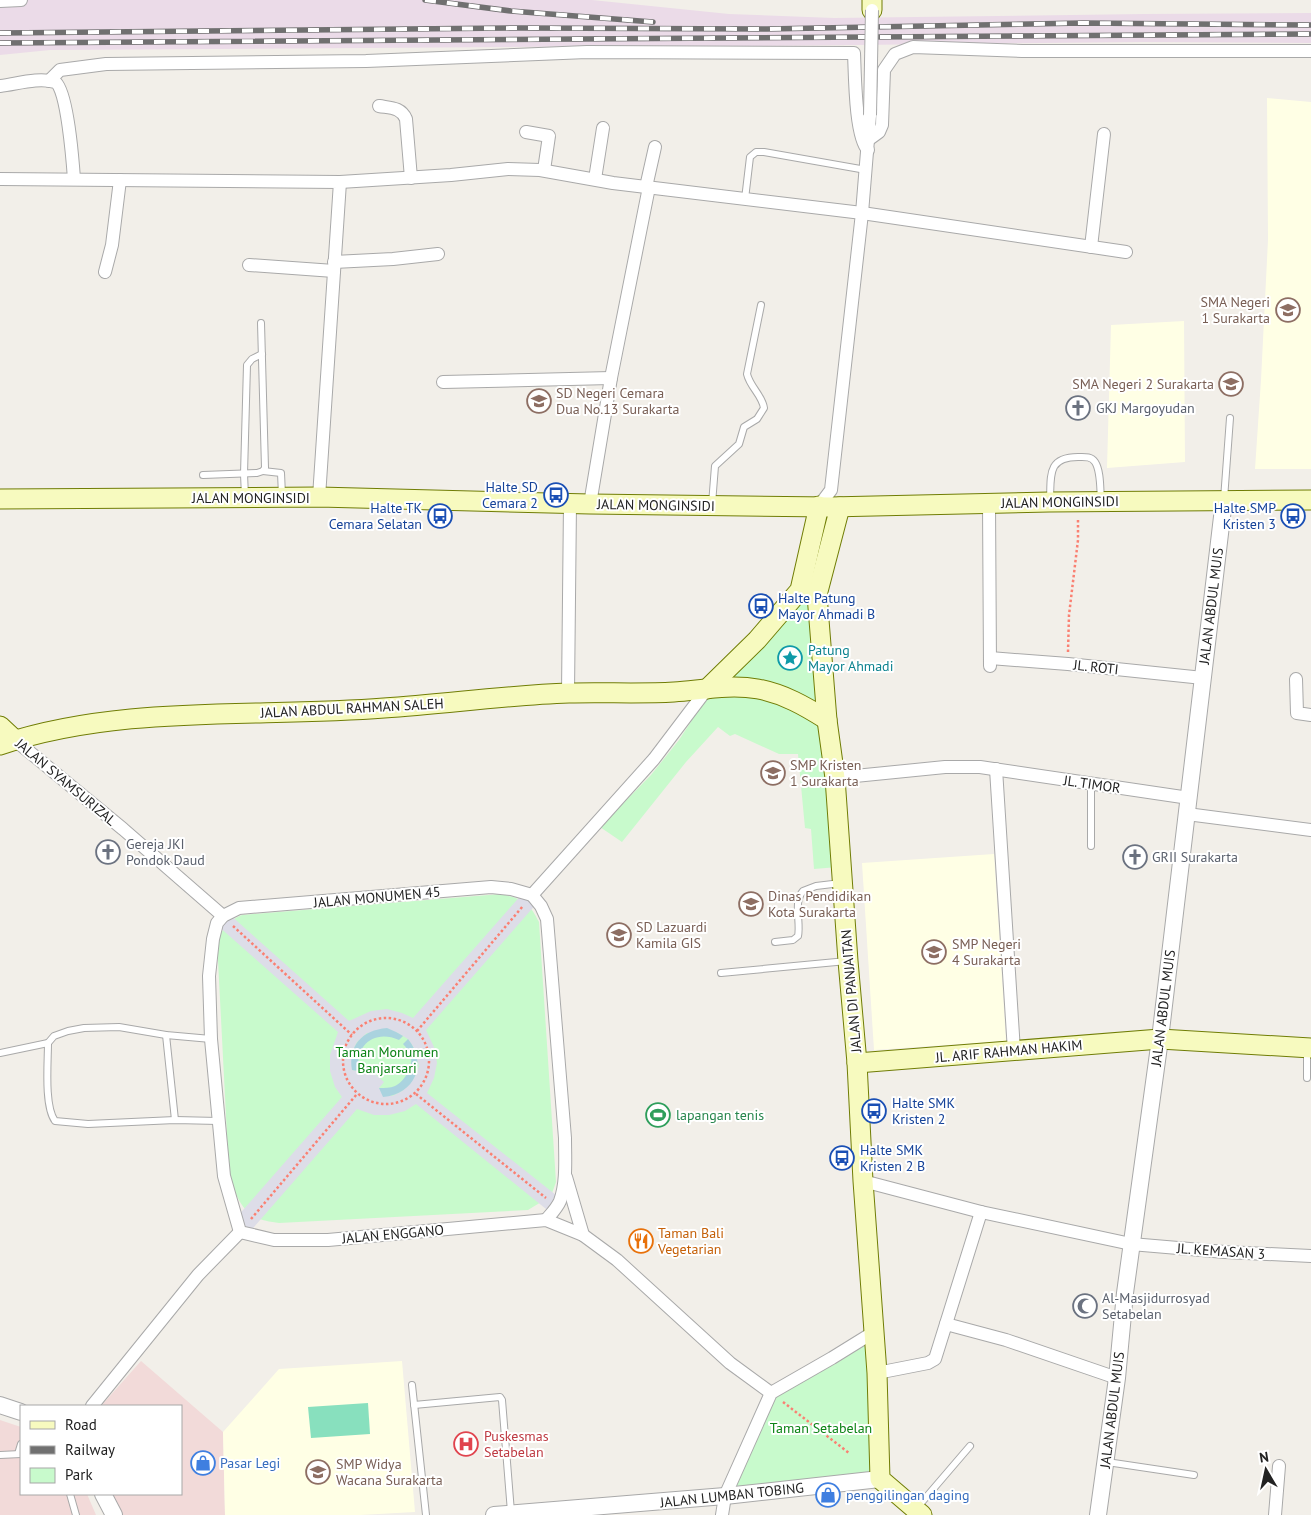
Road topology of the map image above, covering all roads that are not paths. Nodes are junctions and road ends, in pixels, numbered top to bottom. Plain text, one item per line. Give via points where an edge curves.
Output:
1 (21, 0) edge
2 (0, 1) edge
3 (872, 5) edge
4 (1311, 52) edge
5 (50, 81) junction
6 (0, 86) edge
7 (379, 106) dead end
8 (602, 128) dead end
9 (526, 132) dead end
10 (1104, 134) dead end
11 (868, 145) junction
12 (655, 147) dead end
13 (544, 170) junction
14 (866, 170) junction
15 (411, 178) junction
16 (0, 179) edge
17 (595, 179) junction
18 (74, 180) junction
19 (120, 180) junction
20 (340, 182) junction
21 (648, 187) junction
22 (745, 199) junction
23 (862, 213) junction
24 (1091, 246) junction
25 (1126, 252) dead end
26 (438, 254) dead end
27 (249, 265) dead end
28 (334, 266) junction
29 (104, 272) dead end
30 (761, 305) dead end
31 (261, 322) dead end
32 (262, 354) junction
33 (611, 378) junction
34 (443, 382) dead end
35 (1230, 418) dead end
36 (263, 471) junction
37 (244, 474) junction
38 (203, 475) dead end
39 (831, 490) junction
40 (245, 497) junction
41 (319, 497) junction
42 (282, 498) junction
43 (0, 499) edge
44 (1224, 500) junction
45 (1311, 500) edge
46 (1101, 501) junction
47 (1050, 502) junction
48 (570, 503) junction
49 (989, 503) junction
50 (590, 504) junction
51 (712, 505) junction
52 (819, 506) junction
53 (840, 507) junction
54 (808, 592) junction
55 (1203, 678) junction
56 (1296, 679) dead end
57 (707, 689) junction
58 (568, 693) junction
59 (1311, 715) edge
60 (827, 720) junction
61 (0, 726) edge
62 (7, 742) edge
63 (996, 769) junction
64 (835, 778) junction
65 (1091, 784) junction
66 (1188, 806) junction
67 (1311, 830) edge
68 (1091, 846) dead end
69 (843, 882) junction
70 (532, 895) junction
71 (223, 916) junction
72 (775, 942) dead end
73 (848, 960) junction
74 (720, 973) dead end
75 (166, 1035) junction
76 (1160, 1038) junction
77 (212, 1039) junction
78 (48, 1043) junction
79 (1309, 1048) edge
80 (1014, 1050) junction
81 (0, 1053) edge
82 (857, 1063) junction
83 (1307, 1078) dead end
84 (175, 1120) junction
85 (218, 1121) junction
86 (565, 1172) junction
87 (863, 1182) junction
88 (981, 1212) junction
89 (546, 1220) junction
90 (240, 1232) junction
91 (583, 1235) junction
92 (1132, 1244) junction
93 (1311, 1256) edge
94 (946, 1324) junction
95 (874, 1332) junction
96 (877, 1373) junction
97 (1117, 1378) junction
98 (412, 1386) dead end
99 (771, 1393) junction
100 (0, 1405) edge
101 (93, 1405) edge
102 (414, 1405) junction
103 (20, 1412) edge
104 (970, 1446) dead end
105 (20, 1454) edge
106 (0, 1455) edge
107 (1106, 1462) junction
108 (1279, 1466) dead end
109 (1194, 1475) dead end
110 (880, 1479) junction
111 (70, 1495) edge
112 (104, 1495) edge
113 (725, 1496) junction
114 (599, 1511) edge
115 (919, 1512) edge
116 (511, 1514) junction
117 (76, 1515) edge
118 (114, 1515) edge
119 (426, 1515) edge
120 (494, 1515) edge
121 (722, 1515) edge
122 (1098, 1515) edge
123 (1275, 1515) edge

1 - 2 street
3 - 11 street, bridge
4 - 11 street via 1022,51 913,47 895,54 884,70 882,125
5 - 6 street
5 - 11 street via 60,70 106,64 366,61 587,52 854,53 861,140
5 - 18 street via 59,84 64,100
7 - 15 street via 404,112
8 - 17 street
9 - 13 street via 549,136
10 - 24 street
11 - 14 street
12 - 21 street
13 - 15 street via 508,169
13 - 17 street
14 - 22 lane via 756,152 750,157
14 - 23 street
15 - 20 street
16 - 18 street
17 - 21 street
18 - 19 street
19 - 20 street
19 - 29 street via 112,245
20 - 28 street
21 - 22 street
21 - 33 street
22 - 23 street
23 - 24 street
23 - 39 street
24 - 25 street
26 - 28 street
27 - 28 street
28 - 41 street
30 - 51 lane via 747,374 764,408 757,419 744,427 739,444 715,466
31 - 32 lane
32 - 36 lane via 266,462
32 - 37 lane via 247,366
33 - 34 street
33 - 50 street
35 - 44 lane
36 - 37 lane
36 - 42 lane via 280,473
37 - 38 lane
37 - 40 lane
39 - 52 street
39 - 53 street
40 - 42 main road, JALAN MONGINSIDI
40 - 43 main road, JALAN MONGINSIDI
41 - 42 main road, JALAN MONGINSIDI
41 - 48 main road, JALAN MONGINSIDI
44 - 45 main road, JALAN MONGINSIDI
44 - 46 main road, JALAN MONGINSIDI
44 - 55 street, JALAN ABDUL MUIS
46 - 47 main road, JALAN MONGINSIDI
46 - 47 lane via 1094,461 1087,457 1068,457 1058,461 1052,469
47 - 49 main road, JALAN MONGINSIDI
48 - 50 main road, JALAN MONGINSIDI
48 - 58 street
49 - 53 main road, JALAN MONGINSIDI
49 - 55 street, JL. ROTI via 990,662 1068,664
50 - 51 main road, JALAN MONGINSIDI
51 - 52 main road, JALAN MONGINSIDI
52 - 53 main road, JALAN MONGINSIDI
52 - 54 main road
53 - 54 main road, JALAN DI PANJAITAN
54 - 57 main road
54 - 60 main road, JALAN DI PANJAITAN
55 - 66 street, JALAN ABDUL MUIS
56 - 59 street via 1296,713
57 - 58 main road, JALAN ABDUL RAHMAN SALEH
57 - 60 main road, JALAN ABDUL RAHMAN SALEH via 758,689 782,695
57 - 70 street via 654,759
58 - 62 main road, JALAN ABDUL RAHMAN SALEH via 350,711 86,723
60 - 64 main road, JALAN DI PANJAITAN
61 - 62 main road, JALAN SYAMSURIZAL
62 - 71 street, JALAN SYAMSURIZAL via 123,829
63 - 64 street, JL. TIMOR via 945,767
63 - 65 street, JL. TIMOR
63 - 80 street
64 - 69 main road, JALAN DI PANJAITAN
65 - 66 street, JL. TIMOR
65 - 68 lane
66 - 67 street, JL. TIMOR
66 - 76 street, JALAN ABDUL MUIS
69 - 72 lane via 803,891 798,900 798,936 793,940
69 - 73 main road, JALAN DI PANJAITAN
70 - 71 street, JALAN MONUMEN 45 via 491,887 239,908
70 - 86 street via 547,919
71 - 77 street via 217,923 213,939 210,976
73 - 74 lane
73 - 82 main road, JALAN DI PANJAITAN
75 - 77 lane
75 - 78 lane via 119,1028 84,1028 54,1036
75 - 84 lane
76 - 79 main road, JL. ARIF RAHMAN HAKIM
76 - 80 main road, JL. ARIF RAHMAN HAKIM
76 - 92 street, JALAN ABDUL MUIS
77 - 85 street
78 - 81 lane
78 - 84 lane via 47,1085 55,1122 88,1124
79 - 83 lane
80 - 82 main road, JL. ARIF RAHMAN HAKIM
82 - 87 main road, JALAN DI PANJAITAN
84 - 85 lane
85 - 90 street via 224,1176
86 - 89 street via 561,1199
86 - 91 street
87 - 88 street, JL. KEMASAN 3
87 - 95 main road, JALAN DI PANJAITAN
88 - 92 street, JL. KEMASAN 3
88 - 94 street
89 - 90 street, JALAN ENGGANO via 328,1240 274,1240
89 - 91 street
90 - 101 street via 198,1275
91 - 99 street via 616,1260 730,1363
92 - 93 street, JL. KEMASAN 3
92 - 97 street, JALAN ABDUL MUIS
94 - 96 street via 935,1359
94 - 97 street via 1006,1340
95 - 96 main road, JALAN DI PANJAITAN
95 - 99 street
96 - 110 main road, JALAN DI PANJAITAN
97 - 107 street, JALAN ABDUL MUIS
98 - 102 lane
99 - 113 street
100 - 103 street
102 - 116 lane via 500,1396
102 - 119 lane
104 - 115 lane
105 - 106 lane
107 - 109 lane
107 - 122 street, JALAN ABDUL MUIS
108 - 123 street
110 - 113 street, JALAN LUMBAN TOBING
110 - 115 main road
111 - 117 lane
112 - 118 street
113 - 114 street, JALAN LUMBAN TOBING
113 - 121 street
114 - 116 street, JALAN LUMBAN TOBING
116 - 120 street, JALAN LUMBAN TOBING

